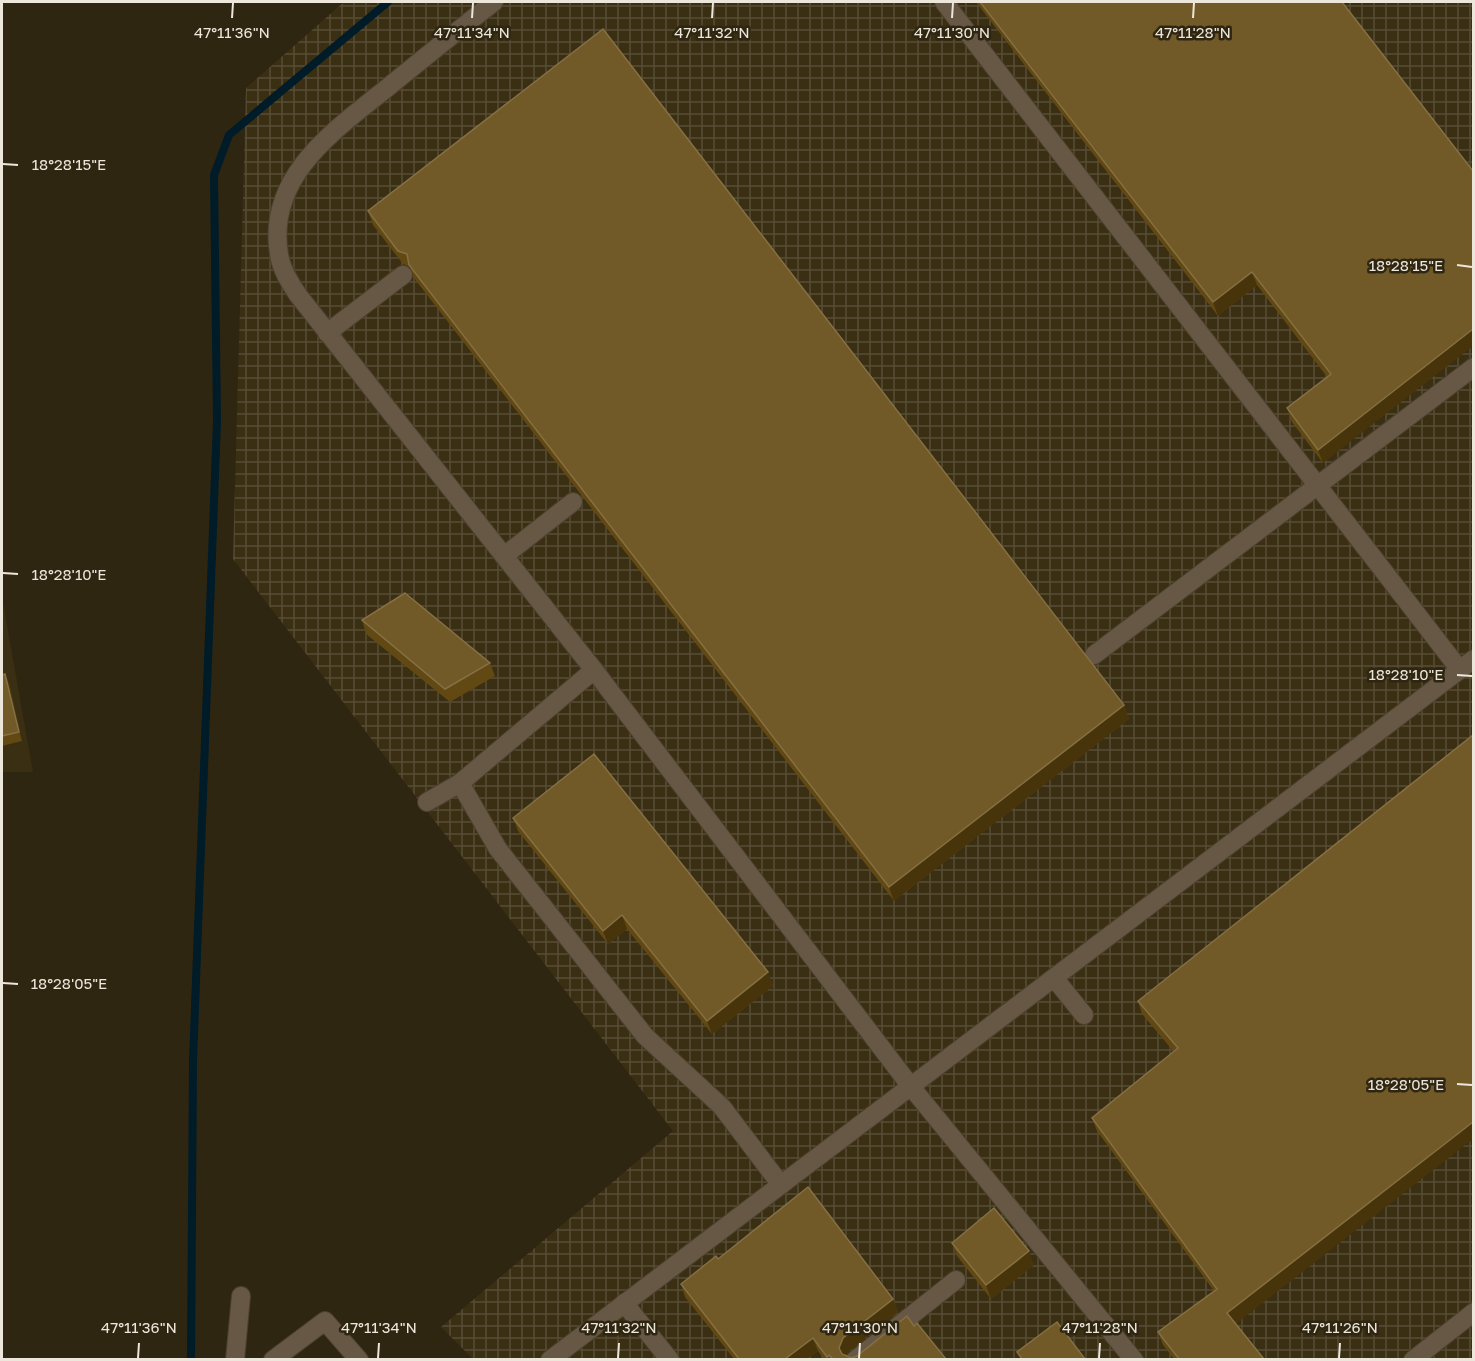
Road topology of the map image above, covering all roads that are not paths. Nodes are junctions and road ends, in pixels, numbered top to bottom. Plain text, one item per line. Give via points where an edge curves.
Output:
1 (494, 2) edge
2 (944, 2) edge
3 (403, 275) dead end
4 (327, 333) junction
5 (1473, 367) edge
6 (1319, 486) junction
7 (573, 502) dead end
8 (504, 556) junction
9 (1095, 655) dead end
10 (1467, 664) edge
11 (594, 670) junction
12 (460, 783) junction
13 (427, 802) dead end
14 (1054, 979) junction
15 (1084, 1015) dead end
16 (912, 1088) junction
17 (781, 1185) junction
18 (956, 1280) dead end
19 (241, 1296) dead end
20 (624, 1303) junction
21 (1473, 1312) edge
22 (235, 1359) edge
23 (273, 1359) edge
24 (359, 1359) edge
25 (550, 1359) edge
26 (670, 1359) edge
27 (855, 1359) edge
28 (1134, 1359) edge
29 (1413, 1359) edge

1 - 4 lane via 318,144 288,190 281,213 279,255 297,295
2 - 6 lane
3 - 4 lane
4 - 8 lane
5 - 6 lane
6 - 9 lane
6 - 10 lane
7 - 8 lane
8 - 11 lane
10 - 14 lane
11 - 12 lane
11 - 16 lane
12 - 13 lane
12 - 17 lane via 498,849 645,1036 722,1107
14 - 15 lane
14 - 16 lane
16 - 17 lane
16 - 28 lane
17 - 20 lane
18 - 27 lane
19 - 22 lane
20 - 25 lane
20 - 26 lane
21 - 29 lane
23 - 24 lane via 325,1321

